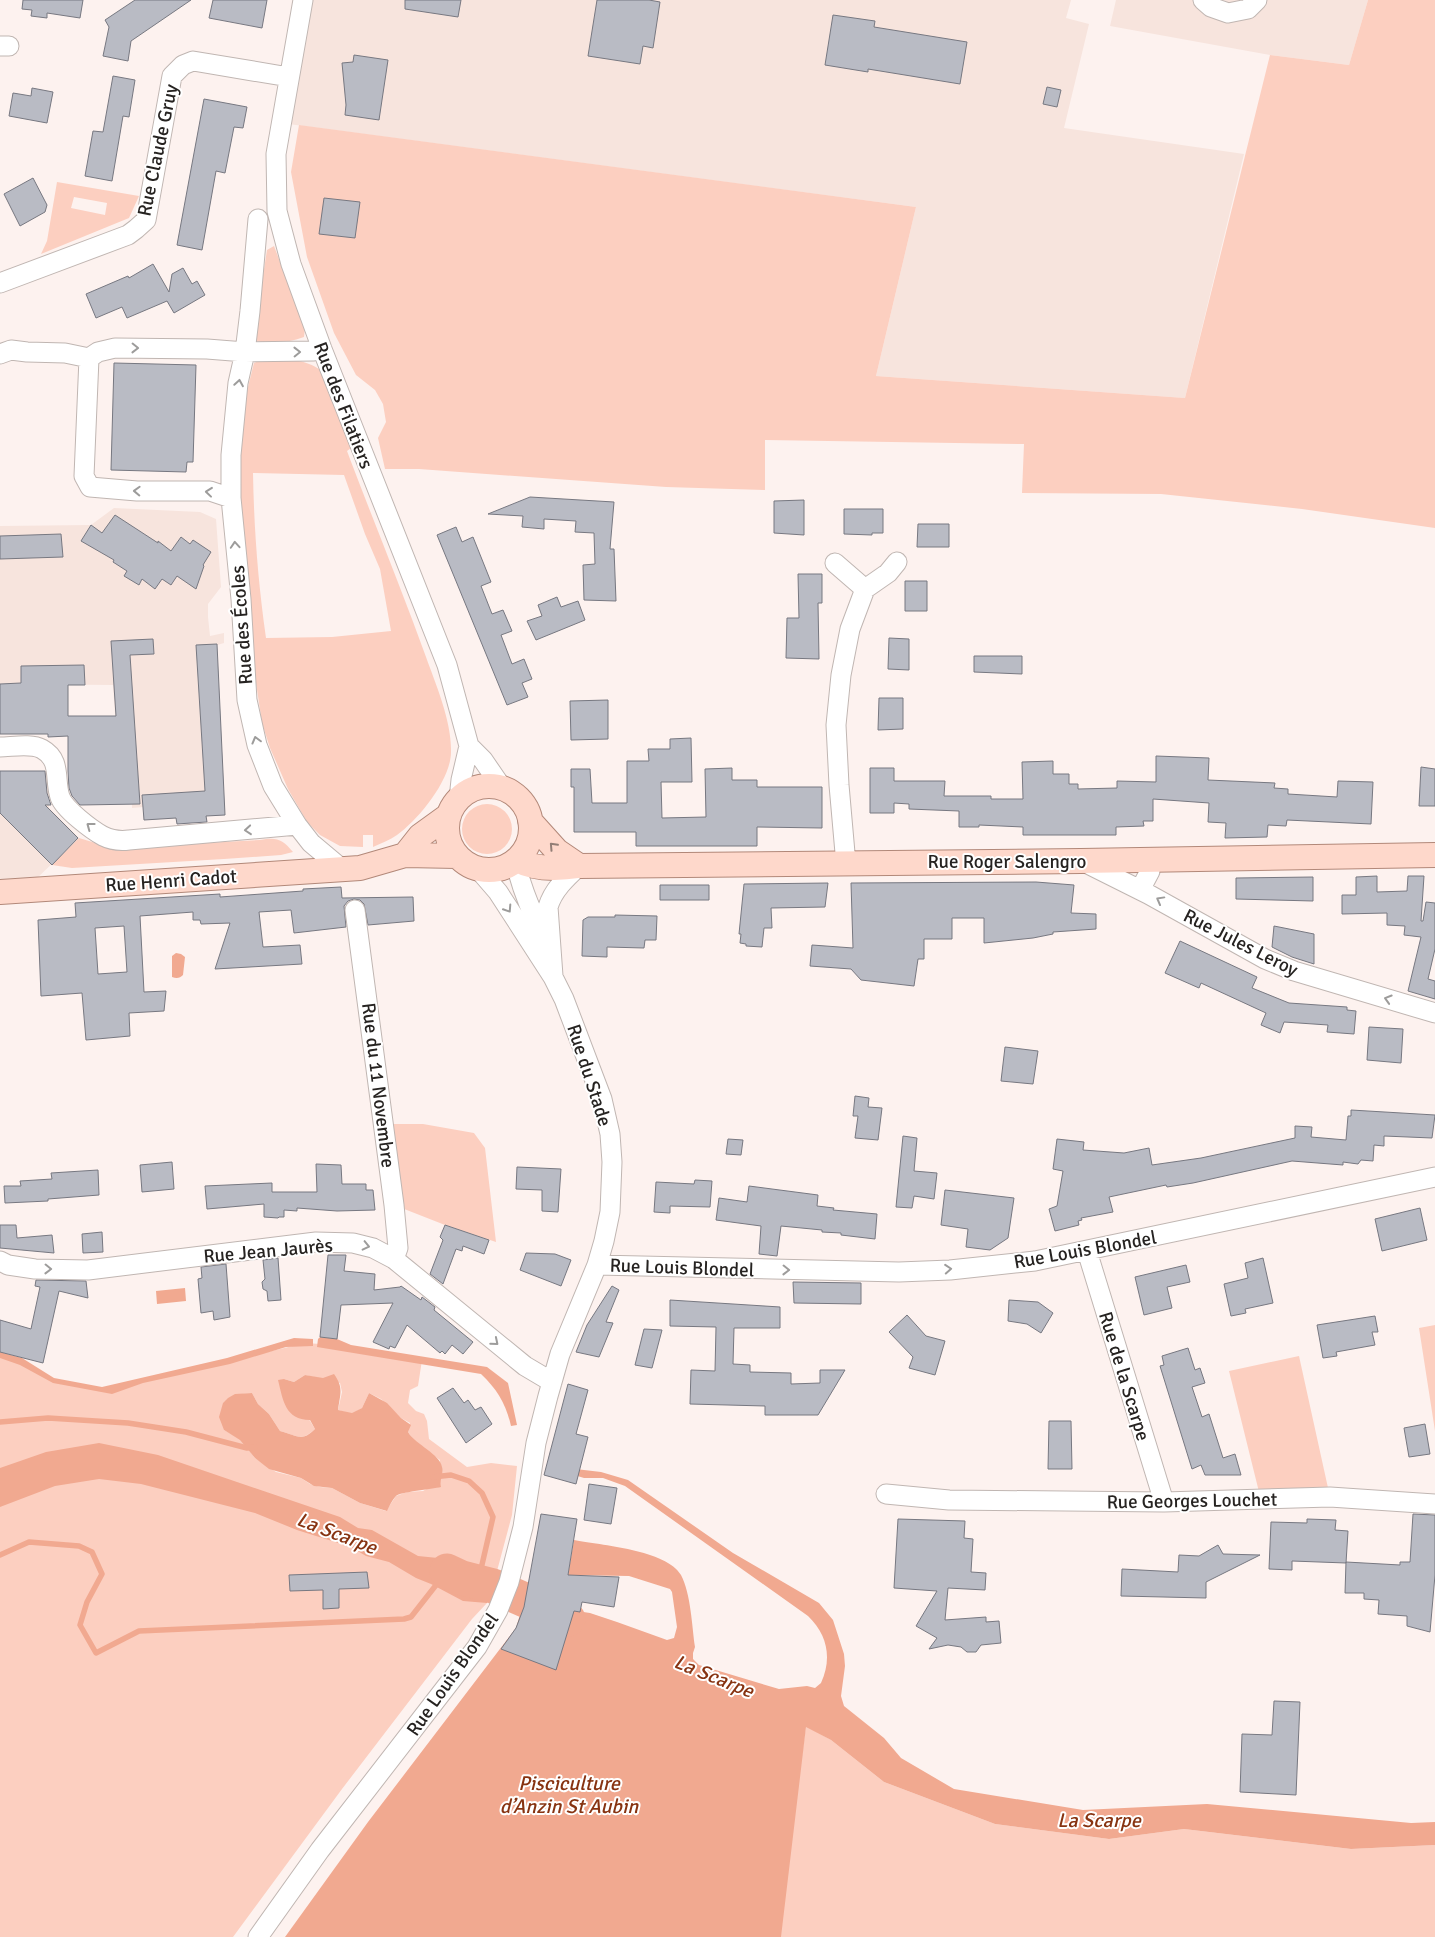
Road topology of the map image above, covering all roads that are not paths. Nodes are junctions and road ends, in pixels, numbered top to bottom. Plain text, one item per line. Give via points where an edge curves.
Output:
1 (303, 0) edge
2 (1203, 0) edge
3 (1257, 0) edge
4 (289, 77) junction
5 (258, 219) dead end
6 (0, 283) edge
7 (322, 349) junction
8 (245, 352) junction
9 (0, 354) edge
10 (89, 358) junction
11 (232, 498) junction
12 (897, 562) dead end
13 (834, 563) dead end
14 (865, 589) junction
15 (469, 746) junction
16 (0, 747) edge
17 (503, 788) junction
18 (454, 807) junction
19 (530, 821) junction
20 (297, 825) junction
21 (405, 855) junction
22 (1435, 855) edge
23 (457, 856) junction
24 (516, 860) junction
25 (1150, 860) junction
26 (1081, 861) junction
27 (849, 863) junction
28 (579, 866) junction
29 (342, 869) junction
30 (479, 870) junction
31 (1140, 890) junction
32 (0, 892) edge
33 (355, 910) dead end
34 (552, 950) junction
35 (553, 977) junction
36 (1435, 1013) edge
37 (1435, 1177) edge
38 (1087, 1251) junction
39 (394, 1259) junction
40 (0, 1261) edge
41 (597, 1265) junction
42 (552, 1382) junction
43 (886, 1494) dead end
44 (1164, 1502) junction
45 (1435, 1504) edge
46 (258, 1937) edge

1 - 4 street, Rue des Filatiers
2 - 3 street via 1211,8 1228,13 1248,9
4 - 6 street, Rue Claude Gruy via 193,61 183,65 172,76 146,220 128,235
4 - 7 street, Rue des Filatiers via 276,154 277,211 291,264
5 - 8 street, Rue des Écoles
8 -> 7 street
7 - 15 street, Rue des Filatiers via 447,665
10 -> 8 street via 115,348
11 -> 8 street, Rue des Écoles via 230,455
9 - 10 street via 11,350 65,353
11 -> 10 street via 210,491 90,487 84,476
20 -> 11 street, Rue des Écoles via 273,786 257,745 247,700
12 - 14 street via 888,573
13 - 14 street
14 - 27 street via 850,629 836,725 845,853
15 - 17 street, Rue des Filatiers
15 - 18 street
20 -> 16 street via 115,840 103,836 66,808 60,797 56,764 50,755 41,748
17 - 18 main road via 479,787 465,794
17 - 19 main road via 524,805
18 - 21 main road via 420,836
18 - 23 main road via 446,825 450,847
19 - 24 main road via 529,842
28 -> 19 main road via 557,851
20 - 29 street, Rue des Écoles via 311,843
21 - 23 main road, Rue Henri Cadot
21 - 29 main road, Rue Henri Cadot via 360,868
22 - 25 main road, Rue Roger Salengro
23 - 30 main road
24 - 28 main road, Rue Roger Salengro via 527,866 563,869
24 - 30 main road via 498,870
24 - 34 street, Rue du Stade via 521,888
25 - 26 main road, Rue Roger Salengro
25 - 31 street via 1150,872
26 - 27 main road, Rue Roger Salengro
26 - 31 street, Rue Jules Leroy
27 - 28 main road, Rue Roger Salengro
28 - 34 street, Rue du Stade via 551,897 548,907
29 - 32 main road, Rue Henri Cadot
30 -> 35 street, Rue du Stade via 498,892
36 -> 31 street, Rue Jules Leroy via 1294,971 1265,959
33 - 39 street, Rue du 11 Novembre via 394,1205 398,1248
34 - 35 street, Rue du Stade
35 - 41 street, Rue du Stade via 602,1099 610,1134 610,1212
37 - 38 street, Rue Louis Blondel
41 -> 38 street, Rue Louis Blondel via 899,1272 1035,1261
38 - 44 street, Rue de la Scarpe
40 -> 39 street, Rue Jean Jaurès via 35,1269 88,1270 316,1242 353,1243 373,1248
39 -> 42 street, Rue Jean Jaurès via 518,1361
41 - 42 street, Rue Louis Blondel via 560,1354
42 - 46 street, Rue Louis Blondel via 536,1443 523,1527 510,1582 502,1600 477,1647 299,1878
43 - 44 street, Rue Georges Louchet via 949,1500
44 - 45 street, Rue Georges Louchet via 1330,1497

